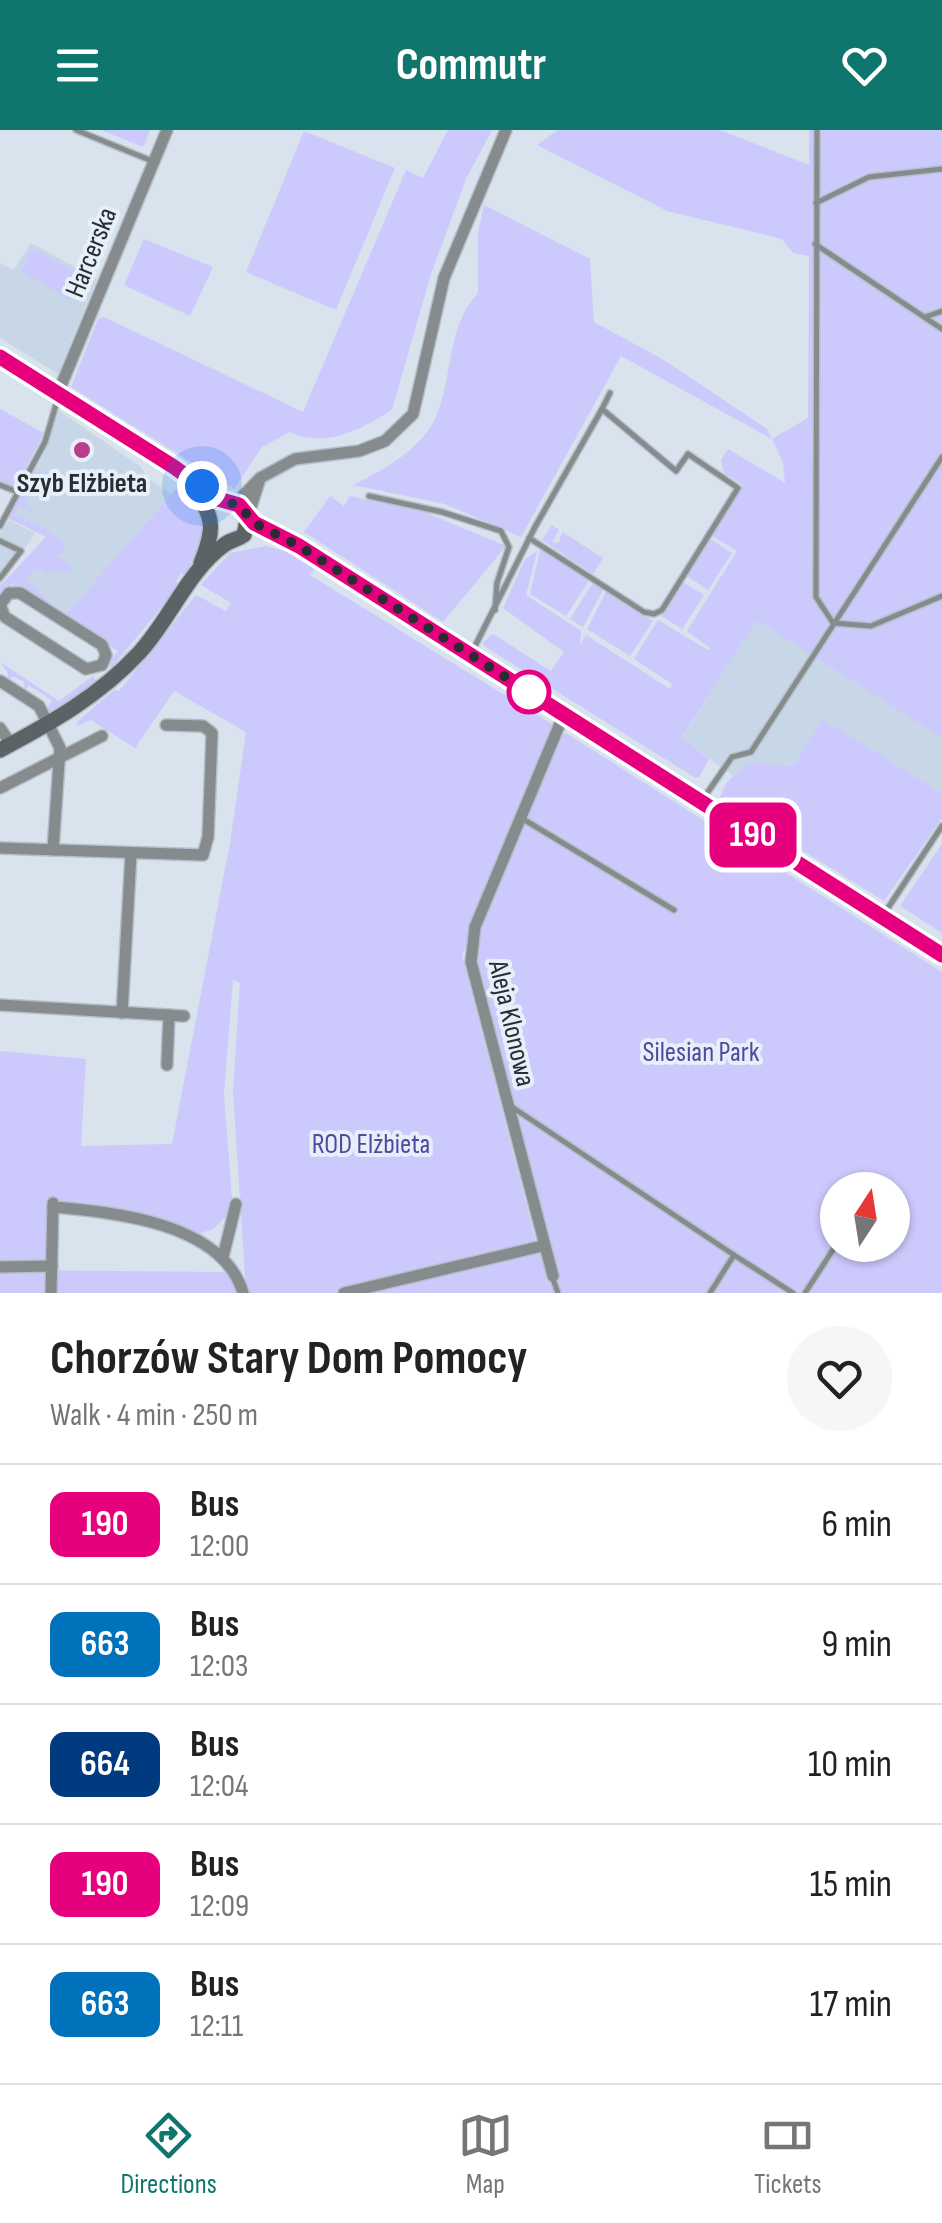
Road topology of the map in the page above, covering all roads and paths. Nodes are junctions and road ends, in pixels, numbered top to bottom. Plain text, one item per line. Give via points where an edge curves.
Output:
1 (76, 130) edge
2 (167, 130) edge
3 (506, 130) edge
4 (516, 130) edge
5 (817, 130) edge
6 (498, 153) junction
7 (154, 161) junction
8 (942, 169) edge
9 (816, 203) junction
10 (815, 244) junction
11 (942, 312) edge
12 (925, 317) junction
13 (942, 328) edge
14 (0, 357) edge
15 (610, 393) dead end
16 (58, 394) junction
17 (602, 409) junction
18 (942, 457) edge
19 (260, 478) junction
20 (195, 484) junction
21 (0, 485) edge
22 (18, 492) junction
23 (369, 496) dead end
24 (232, 503) junction
25 (248, 516) junction
26 (211, 524) junction
27 (0, 526) edge
28 (237, 538) junction
29 (529, 538) junction
30 (287, 540) junction
31 (0, 541) edge
32 (200, 570) junction
33 (0, 578) edge
34 (942, 596) edge
35 (495, 613) junction
36 (833, 623) junction
37 (470, 655) junction
38 (102, 665) junction
39 (113, 678) junction
40 (0, 681) edge
41 (564, 714) junction
42 (49, 724) junction
43 (166, 725) dead end
44 (0, 728) edge
45 (102, 736) dead end
46 (6, 746) edge
47 (57, 758) junction
48 (0, 788) edge
49 (701, 802) junction
50 (520, 818) junction
51 (942, 826) edge
52 (0, 848) edge
53 (53, 850) junction
54 (131, 854) junction
55 (674, 910) dead end
56 (882, 917) junction
57 (942, 955) edge
58 (0, 1006) edge
59 (122, 1012) junction
60 (169, 1015) junction
61 (184, 1016) dead end
62 (167, 1064) dead end
63 (506, 1103) junction
64 (236, 1204) dead end
65 (542, 1246) junction
66 (734, 1255) junction
67 (224, 1256) junction
68 (825, 1262) edge
69 (52, 1266) junction
70 (0, 1267) edge
71 (553, 1276) joint
72 (51, 1293) edge
73 (243, 1293) edge
74 (344, 1293) edge
75 (558, 1293) edge
76 (710, 1293) edge
77 (793, 1293) edge
78 (805, 1293) edge

1 - 7 lane
2 - 7 street, Harcerska
3 - 6 street
4 - 6 street
5 - 9 lane
6 - 19 street via 444,278 413,414 385,441 295,459
7 - 16 street, Harcerska
8 - 9 lane via 869,177
9 - 10 lane
10 - 12 lane
10 - 36 lane via 816,597
11 - 12 lane
12 - 13 lane
14 - 16 street
15 - 17 lane
16 - 20 street
16 - 22 lane via 45,442
17 - 29 lane
17 - 29 lane via 669,467 676,471 688,454 738,488 654,614
18 - 36 lane
19 - 24 street
19 - 25 street
20 - 24 street
20 - 26 street
21 - 22 lane
22 - 27 lane
23 - 35 lane via 502,531 509,547
24 - 25 street
24 - 26 street via 218,506
25 - 28 street
25 - 30 street
26 - 28 street
26 - 32 street
28 - 30 street
28 - 32 street
29 - 35 lane
30 - 37 street
31 - 33 lane via 20,551
32 - 39 street via 159,630
34 - 36 lane via 872,626
35 - 37 lane
36 - 49 lane via 751,752 732,757
37 - 41 street
38 - 38 street via 102,645 20,593 3,597 5,617 86,668
38 - 39 street
39 - 42 street
40 - 42 street via 39,706
41 - 49 street
41 - 50 street, Aleja Klonowa
42 - 46 street
42 - 47 street via 60,748
43 - 54 street via 204,726 212,734 208,849 194,858
44 - 46 street
45 - 47 street
47 - 48 street
47 - 53 street
49 - 56 street
50 - 55 lane
50 - 63 street, Aleja Klonowa via 475,928 471,962
51 - 56 lane
52 - 53 street
53 - 54 street
54 - 59 street
56 - 57 street
58 - 59 street
59 - 60 street
60 - 61 street
60 - 62 street
63 - 65 street, Aleja Klonowa
63 - 66 lane
64 - 67 street
65 - 71 street, Aleja Klonowa
65 - 74 street
66 - 76 lane
66 - 77 lane
67 - 69 street via 181,1234 53,1205
67 - 73 street
68 - 78 lane
69 - 70 street
69 - 72 street
71 - 75 lane, Aleja Klonowa

